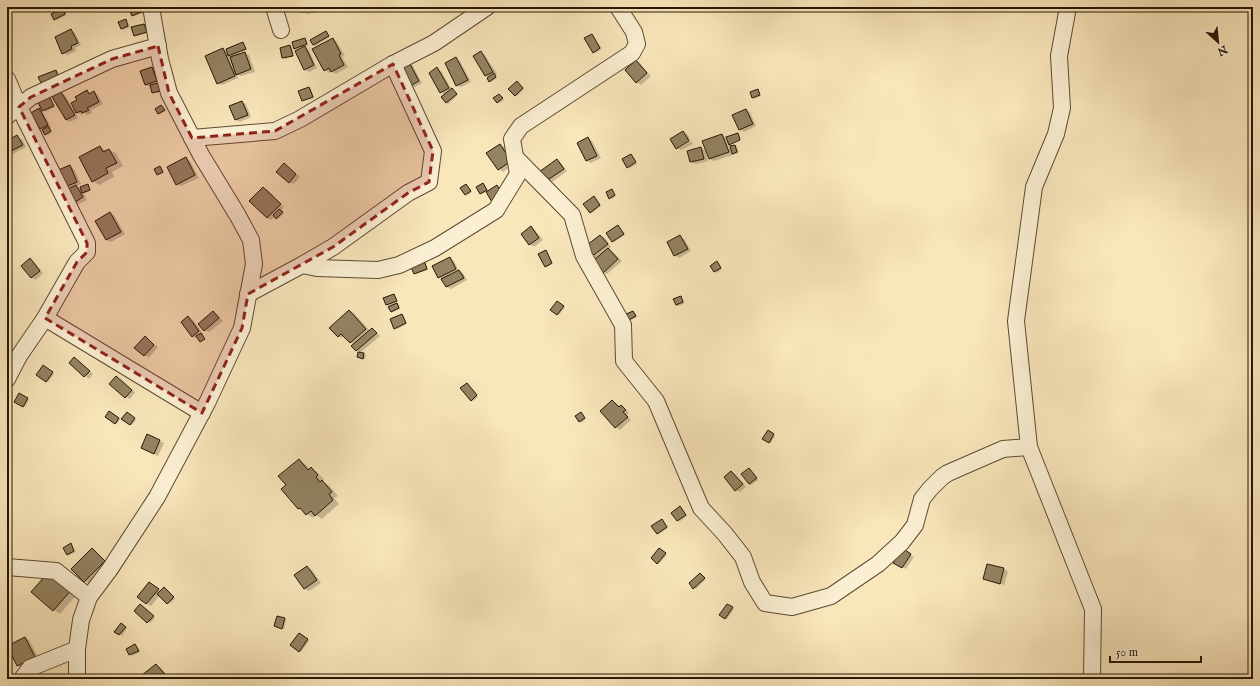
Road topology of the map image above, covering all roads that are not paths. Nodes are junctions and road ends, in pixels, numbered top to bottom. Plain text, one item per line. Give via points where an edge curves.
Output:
1 (151, 7) edge
2 (274, 7) edge
3 (487, 7) edge
4 (618, 7) edge
5 (1068, 7) edge
6 (281, 30) dead end
7 (158, 46) junction
8 (393, 64) junction
9 (7, 79) edge
10 (13, 111) edge
11 (192, 138) junction
12 (515, 157) junction
13 (302, 265) junction
14 (248, 294) junction
15 (45, 318) junction
16 (7, 379) edge
17 (202, 413) junction
18 (1029, 447) junction
19 (7, 567) edge
20 (89, 597) junction
21 (77, 648) junction
22 (22, 679) edge
23 (77, 679) edge
24 (1092, 679) edge

1 - 7 street
2 - 6 street
3 - 8 street via 434,43
4 - 12 street via 634,32 637,44 632,53 520,126 512,139
5 - 18 street via 1059,56 1062,108 1056,134 1034,187 1016,321
7 - 10 street via 112,59 31,97
7 - 11 street via 169,93
8 - 11 street via 275,131
8 - 13 street via 434,151 429,182 408,193 333,247
9 - 10 street
10 - 15 street via 87,243 87,252 77,262
11 - 14 street via 251,240 254,264
12 - 13 street via 518,174 496,210 436,248 399,265 378,270 317,268
12 - 18 street via 572,215 584,256 623,326 624,361 656,401 702,508 743,557 752,582 765,603 792,607 831,596 878,564 902,542 915,526 922,499 942,477 1003,449
13 - 14 street
14 - 17 street via 242,328
15 - 16 street
15 - 17 street
17 - 20 street via 157,497 110,570
18 - 24 street via 1093,609
19 - 20 street via 56,571
20 - 21 street via 81,620
21 - 22 street via 30,668
21 - 23 street

